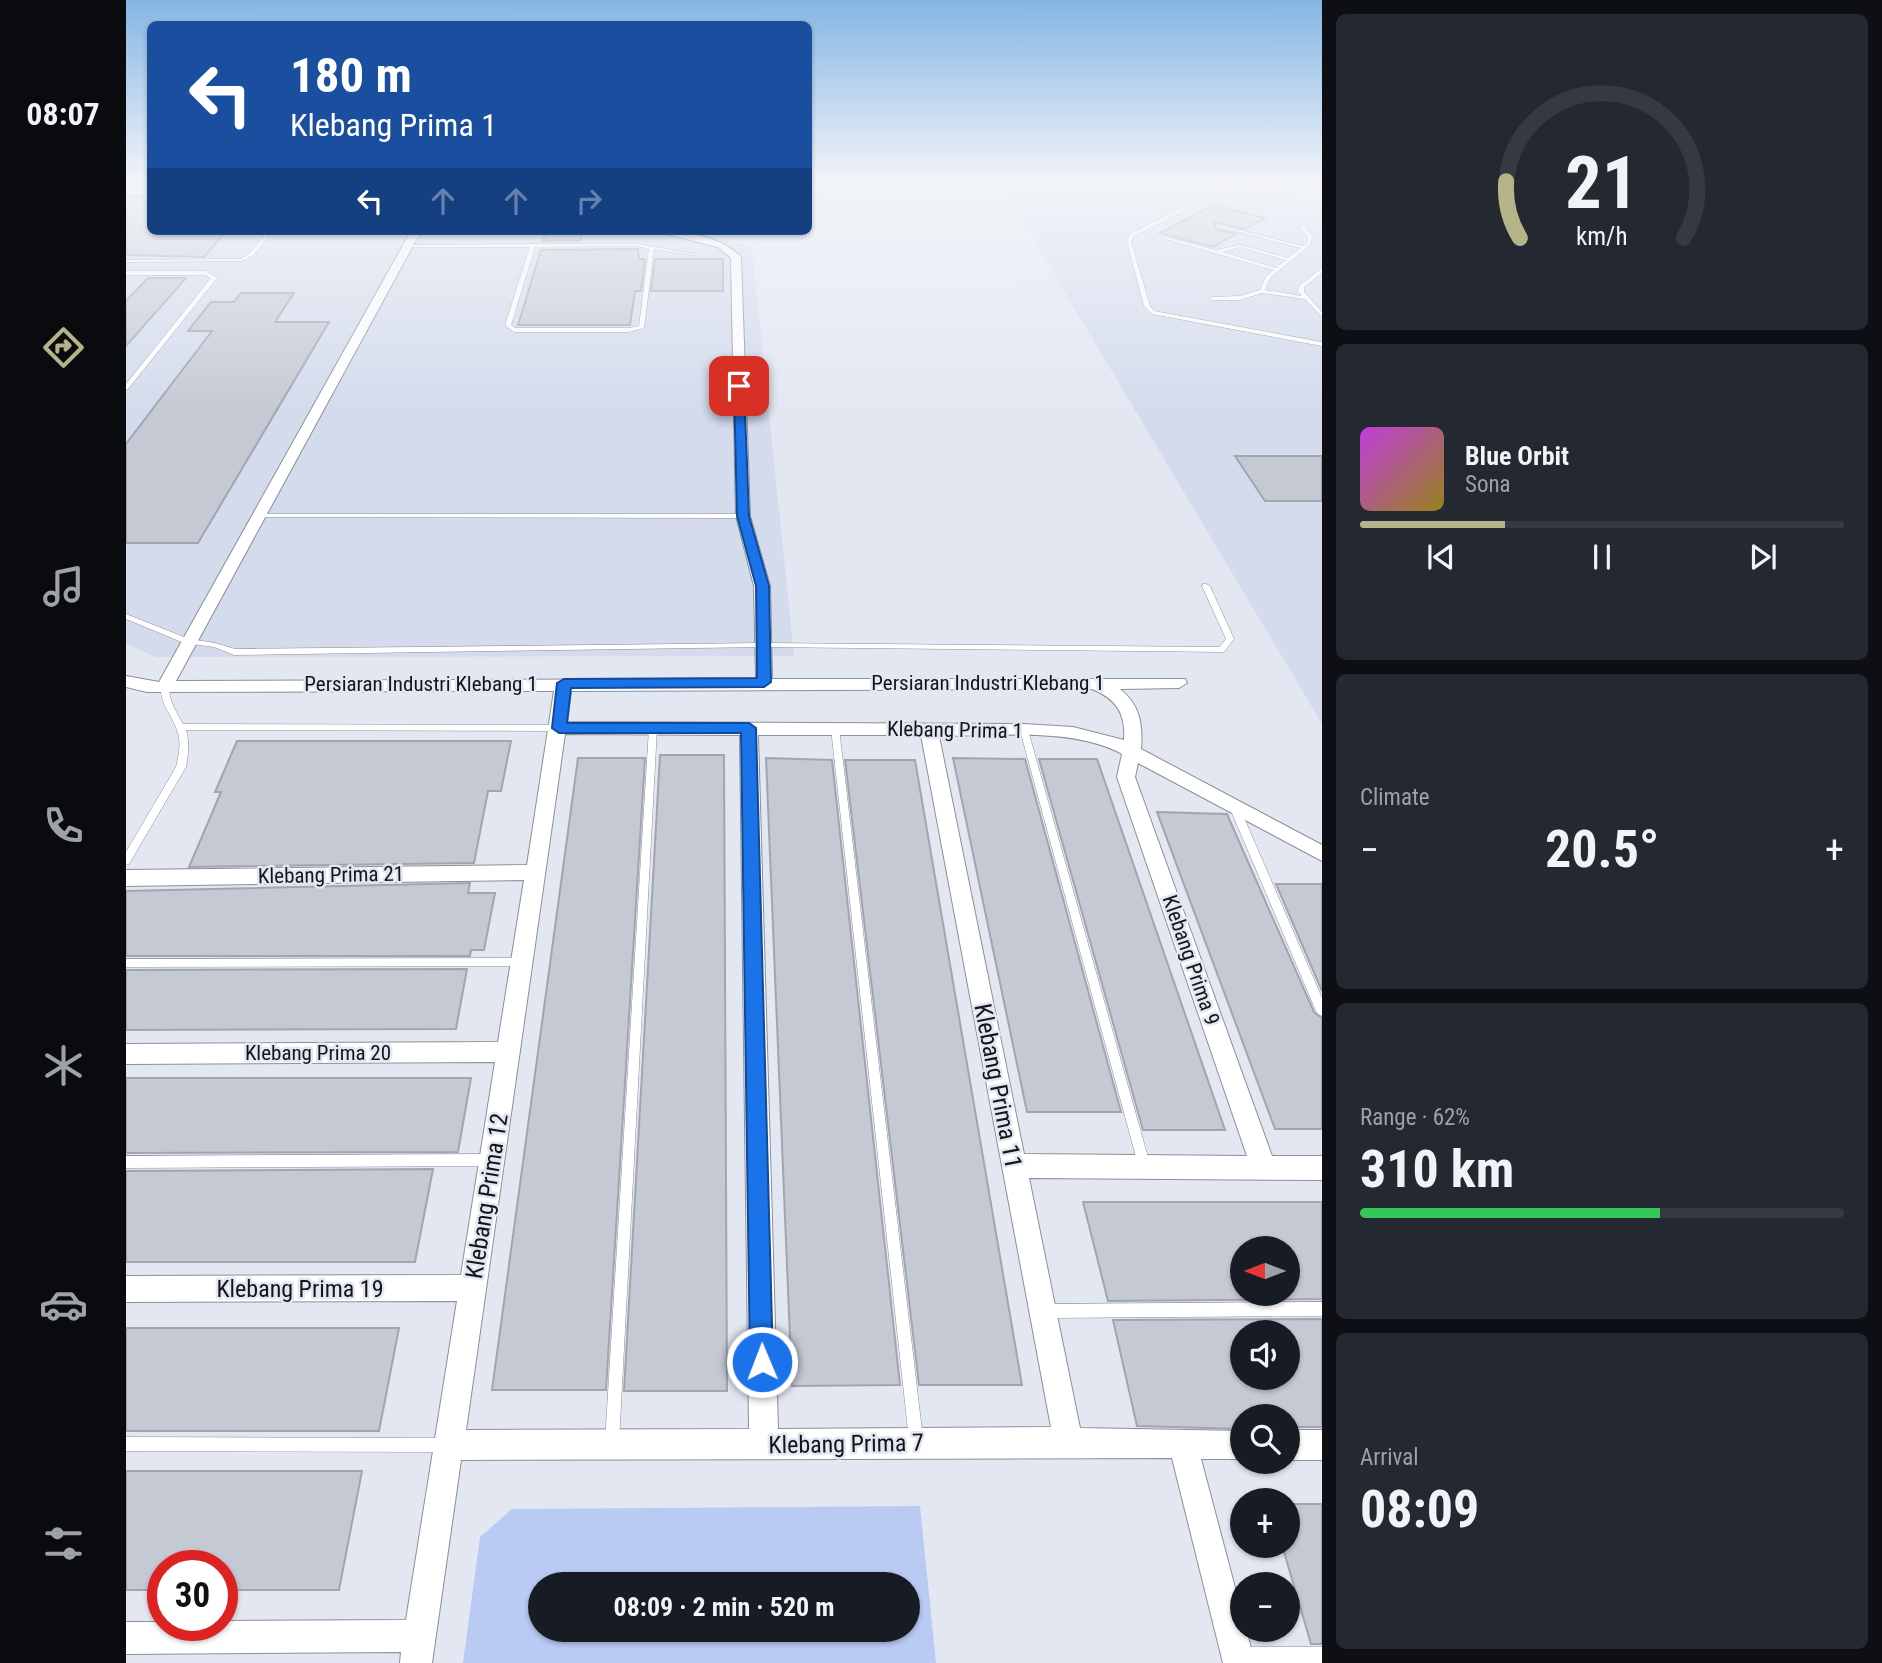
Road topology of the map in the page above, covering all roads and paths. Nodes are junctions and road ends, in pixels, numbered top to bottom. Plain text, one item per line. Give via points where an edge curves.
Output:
1 (246, 258) edge
2 (402, 258) edge
3 (529, 258) edge
4 (651, 258) edge
5 (736, 258) edge
6 (1133, 258) edge
7 (1236, 258) edge
8 (1282, 258) edge
9 (1293, 258) edge
10 (1290, 260) junction
11 (126, 261) edge
12 (1276, 269) junction
13 (1322, 270) edge
14 (126, 273) edge
15 (1312, 276) junction
16 (1322, 279) edge
17 (1262, 291) junction
18 (1306, 298) junction
19 (1213, 299) dead end
20 (1322, 315) edge
21 (1322, 344) edge
22 (126, 388) edge
23 (259, 516) junction
24 (743, 516) junction
25 (1206, 586) dead end
26 (126, 616) edge
27 (187, 641) junction
28 (763, 645) junction
29 (126, 681) edge
30 (764, 682) junction
31 (1092, 682) junction
32 (1179, 682) dead end
33 (564, 683) junction
34 (164, 686) junction
35 (181, 727) junction
36 (559, 728) junction
37 (653, 728) junction
38 (749, 728) junction
39 (835, 728) junction
40 (929, 729) junction
41 (1024, 730) junction
42 (1132, 751) junction
43 (1234, 806) junction
44 (1322, 855) edge
45 (126, 861) edge
46 (537, 872) junction
47 (126, 877) edge
48 (522, 962) junction
49 (126, 963) edge
50 (1322, 1011) edge
51 (509, 1052) junction
52 (126, 1054) edge
53 (493, 1160) junction
54 (126, 1162) edge
55 (1014, 1166) junction
56 (1145, 1168) junction
57 (1264, 1168) junction
58 (1322, 1168) edge
59 (473, 1288) junction
60 (126, 1289) edge
61 (1322, 1309) edge
62 (1042, 1311) junction
63 (1068, 1442) junction
64 (612, 1443) junction
65 (916, 1443) junction
66 (126, 1444) edge
67 (449, 1445) junction
68 (764, 1445) junction
69 (1183, 1445) junction
70 (1230, 1445) edge
71 (1300, 1445) edge
72 (1322, 1445) edge
73 (126, 1638) edge
74 (418, 1650) edge
75 (1322, 1655) edge
76 (1238, 1659) edge

1 - 11 lane
2 - 23 street
3 - 4 lane via 508,325 514,330 642,327
5 - 24 street
6 - 21 lane via 1152,312
7 - 12 lane
8 - 10 lane
9 - 10 lane
10 - 12 lane
12 - 17 lane
13 - 15 lane
14 - 22 lane via 206,273 214,278
15 - 16 lane
15 - 18 lane via 1301,287
17 - 18 lane
17 - 19 lane
18 - 20 lane
23 - 24 lane
23 - 27 street
24 - 28 street via 762,586
25 - 28 lane via 1230,639 1220,650
26 - 27 lane
27 - 28 lane via 234,652
27 - 34 street
28 - 30 street
29 - 34 street, Persiaran Industri Klebang 1 via 142,687
30 - 31 street, Persiaran Industri Klebang 1
30 - 33 street, Persiaran Industri Klebang 1
31 - 32 street, Persiaran Industri Klebang 1
31 - 42 street, Klebang Prima 9 via 1105,687 1130,712 1136,731
33 - 34 street, Persiaran Industri Klebang 1
33 - 36 street, Klebang Prima 12
34 - 35 lane via 164,700
35 - 36 lane
35 - 45 lane via 186,751 181,767
36 - 37 street, Klebang Prima 1
36 - 46 street, Klebang Prima 12
37 - 38 street, Klebang Prima 1
37 - 64 lane
38 - 39 street, Klebang Prima 1
38 - 68 street
39 - 40 street, Klebang Prima 1
39 - 65 lane
40 - 41 street, Klebang Prima 1
40 - 55 street, Klebang Prima 11
41 - 42 street, Klebang Prima 1 via 1096,736
41 - 56 lane
42 - 43 street, Klebang Prima 1
42 - 57 street, Klebang Prima 9 via 1126,777
43 - 44 street, Klebang Prima 1
43 - 50 lane
46 - 47 street, Klebang Prima 21
46 - 48 street, Klebang Prima 12
48 - 49 lane
48 - 51 street, Klebang Prima 12
51 - 52 street, Klebang Prima 20
51 - 53 street, Klebang Prima 12
53 - 54 lane
53 - 59 street, Klebang Prima 12
55 - 56 street
55 - 62 street, Klebang Prima 11
56 - 57 street
57 - 58 street
59 - 60 street, Klebang Prima 19
59 - 67 street, Klebang Prima 12
61 - 62 lane
62 - 63 street, Klebang Prima 11
63 - 65 street, Klebang Prima 7
63 - 69 street, Klebang Prima 7
64 - 67 street, Klebang Prima 7
64 - 68 street, Klebang Prima 7
65 - 68 street, Klebang Prima 7
66 - 67 lane
67 - 74 street, Klebang Prima 12
69 - 70 street, Klebang Prima 7
69 - 76 street
71 - 72 street
73 - 74 street
75 - 76 lane

